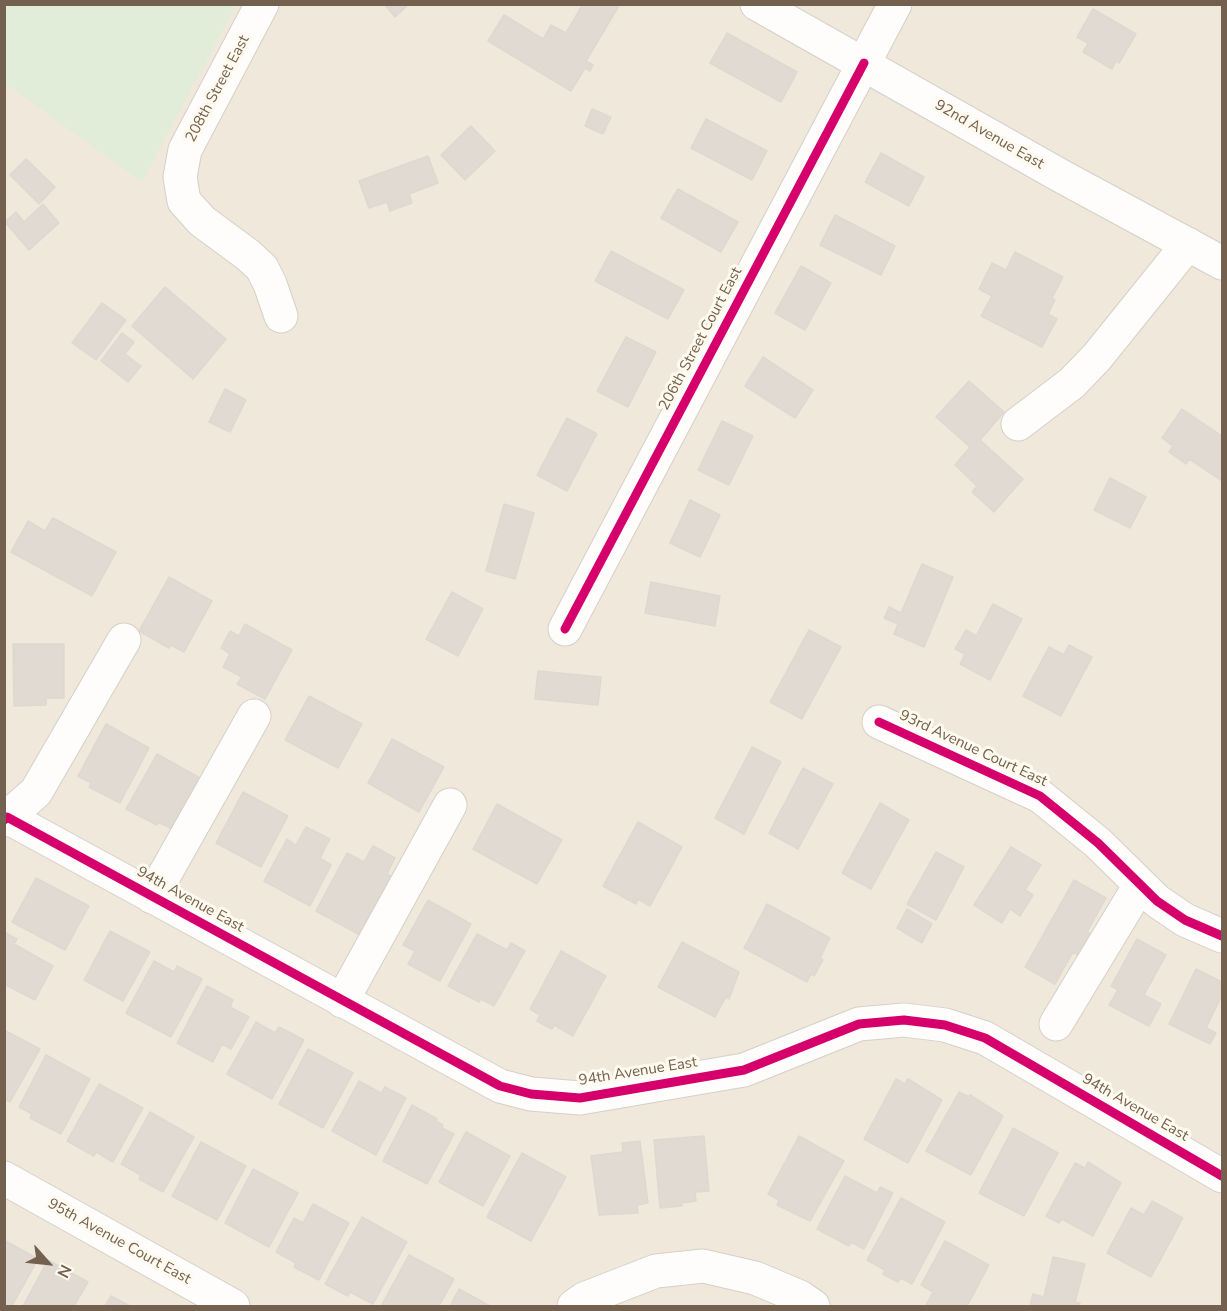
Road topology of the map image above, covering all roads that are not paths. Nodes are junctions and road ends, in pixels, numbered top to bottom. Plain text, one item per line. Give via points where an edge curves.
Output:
1 (262, 4) edge
2 (757, 4) edge
3 (895, 4) edge
4 (864, 63) junction
5 (1188, 244) junction
6 (1222, 263) edge
7 (281, 316) dead end
8 (1018, 424) dead end
9 (565, 629) dead end
10 (124, 640) dead end
11 (254, 716) dead end
12 (879, 722) dead end
13 (450, 805) dead end
14 (6, 819) edge
15 (1140, 885) junction
16 (152, 897) junction
17 (1222, 936) edge
18 (342, 1001) junction
19 (1056, 1024) dead end
20 (1222, 1176) edge
21 (4, 1178) edge
22 (233, 1306) edge
23 (574, 1306) edge
24 (813, 1306) edge

1 - 7 street, 208th Street East via 185,150 180,177 184,201 202,221 262,268
2 - 4 street, 92nd Avenue East
3 - 4 street, 206th Street Court East
4 - 5 street, 92nd Avenue East
4 - 9 street, 206th Street Court East
5 - 6 street, 92nd Avenue East
5 - 8 street via 1096,357 1072,382
10 - 14 street via 36,792
11 - 16 street
12 - 15 street, 93rd Avenue Court East via 1040,796 1071,818
13 - 18 street
14 - 16 street, 94th Avenue East
15 - 17 street, 93rd Avenue Court East via 1185,920
15 - 19 street
16 - 18 street, 94th Avenue East
18 - 20 street, 94th Avenue East via 500,1086 531,1095 580,1098 744,1070 859,1024 904,1020 945,1025 985,1038
21 - 22 street, 95th Avenue Court East
23 - 24 street via 656,1271 703,1266 755,1278

